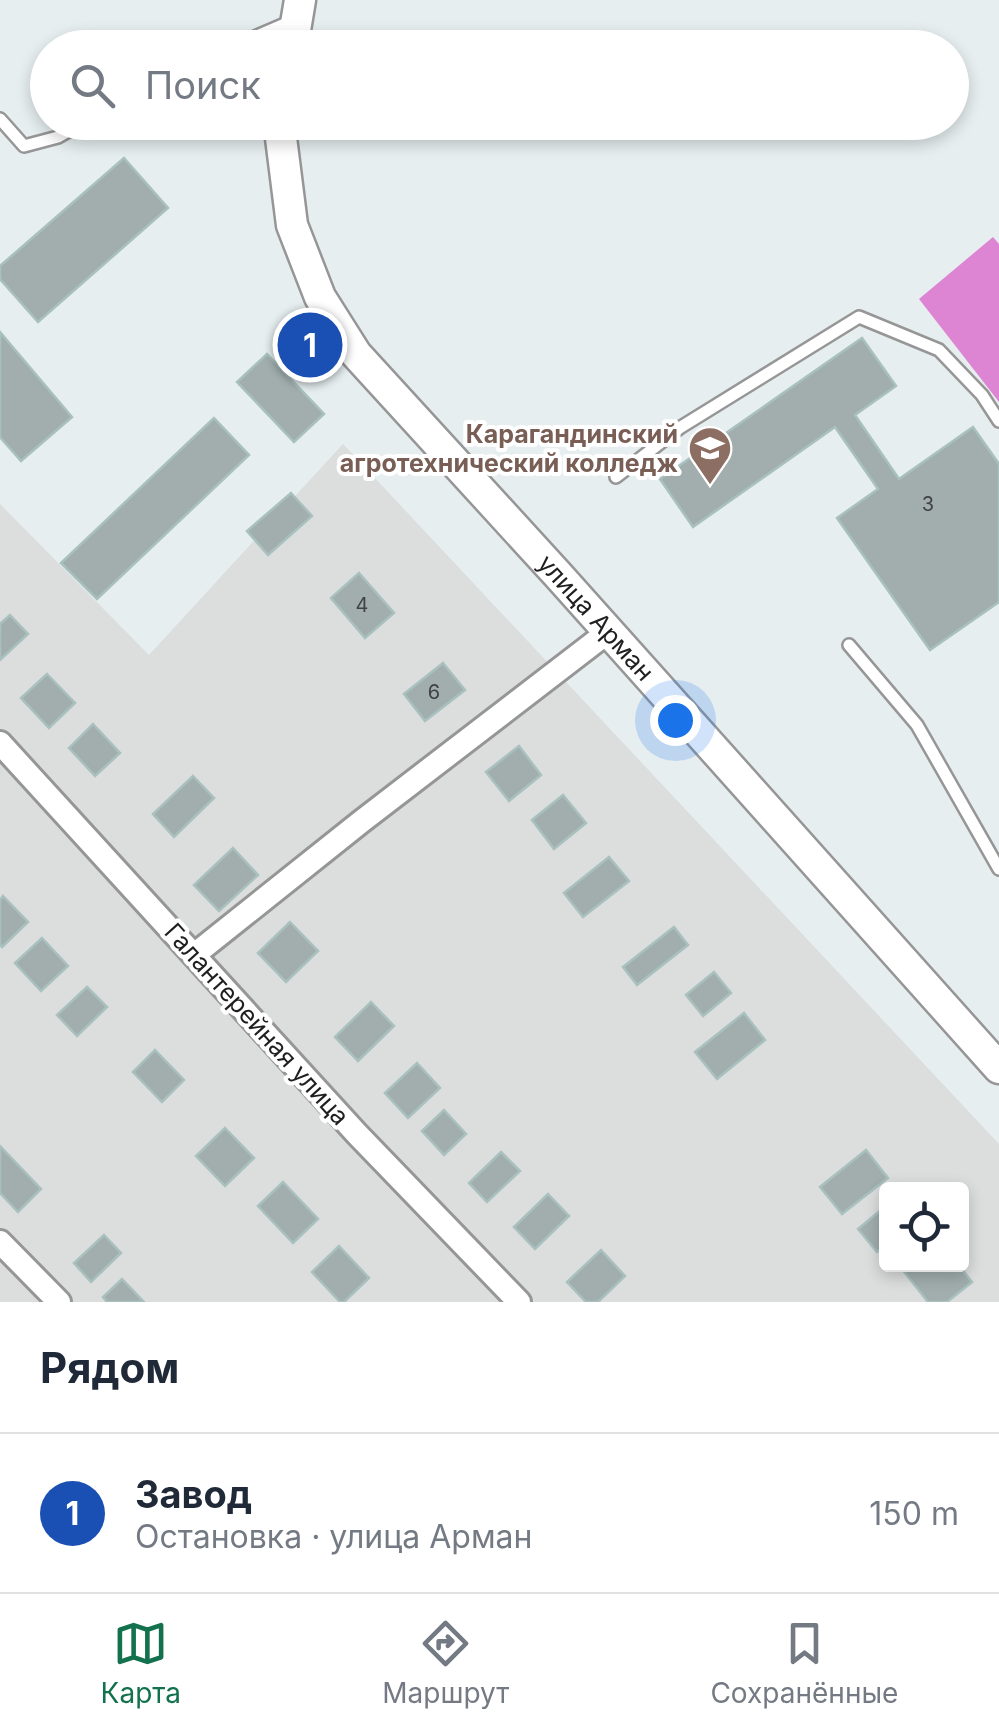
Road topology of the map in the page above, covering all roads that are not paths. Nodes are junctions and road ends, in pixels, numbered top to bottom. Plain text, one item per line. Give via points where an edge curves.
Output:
1 (0, 120) edge
2 (47, 140) edge
3 (282, 140) edge
4 (999, 421) edge
5 (616, 477) dead end
6 (608, 632) junction
7 (849, 644) dead end
8 (0, 743) edge
9 (999, 869) edge
10 (194, 955) junction
11 (999, 1068) edge
12 (0, 1242) edge
13 (59, 1302) edge
14 (519, 1302) edge

1 - 2 lane via 24,146
3 - 6 street, улица Арман via 292,225 320,297 356,354
4 - 5 lane via 940,350 859,317 681,427
6 - 10 street
6 - 11 street, улица Арман
7 - 9 lane via 917,725
8 - 10 street, Галантерейная улица
10 - 14 street, Галантерейная улица
12 - 13 street

